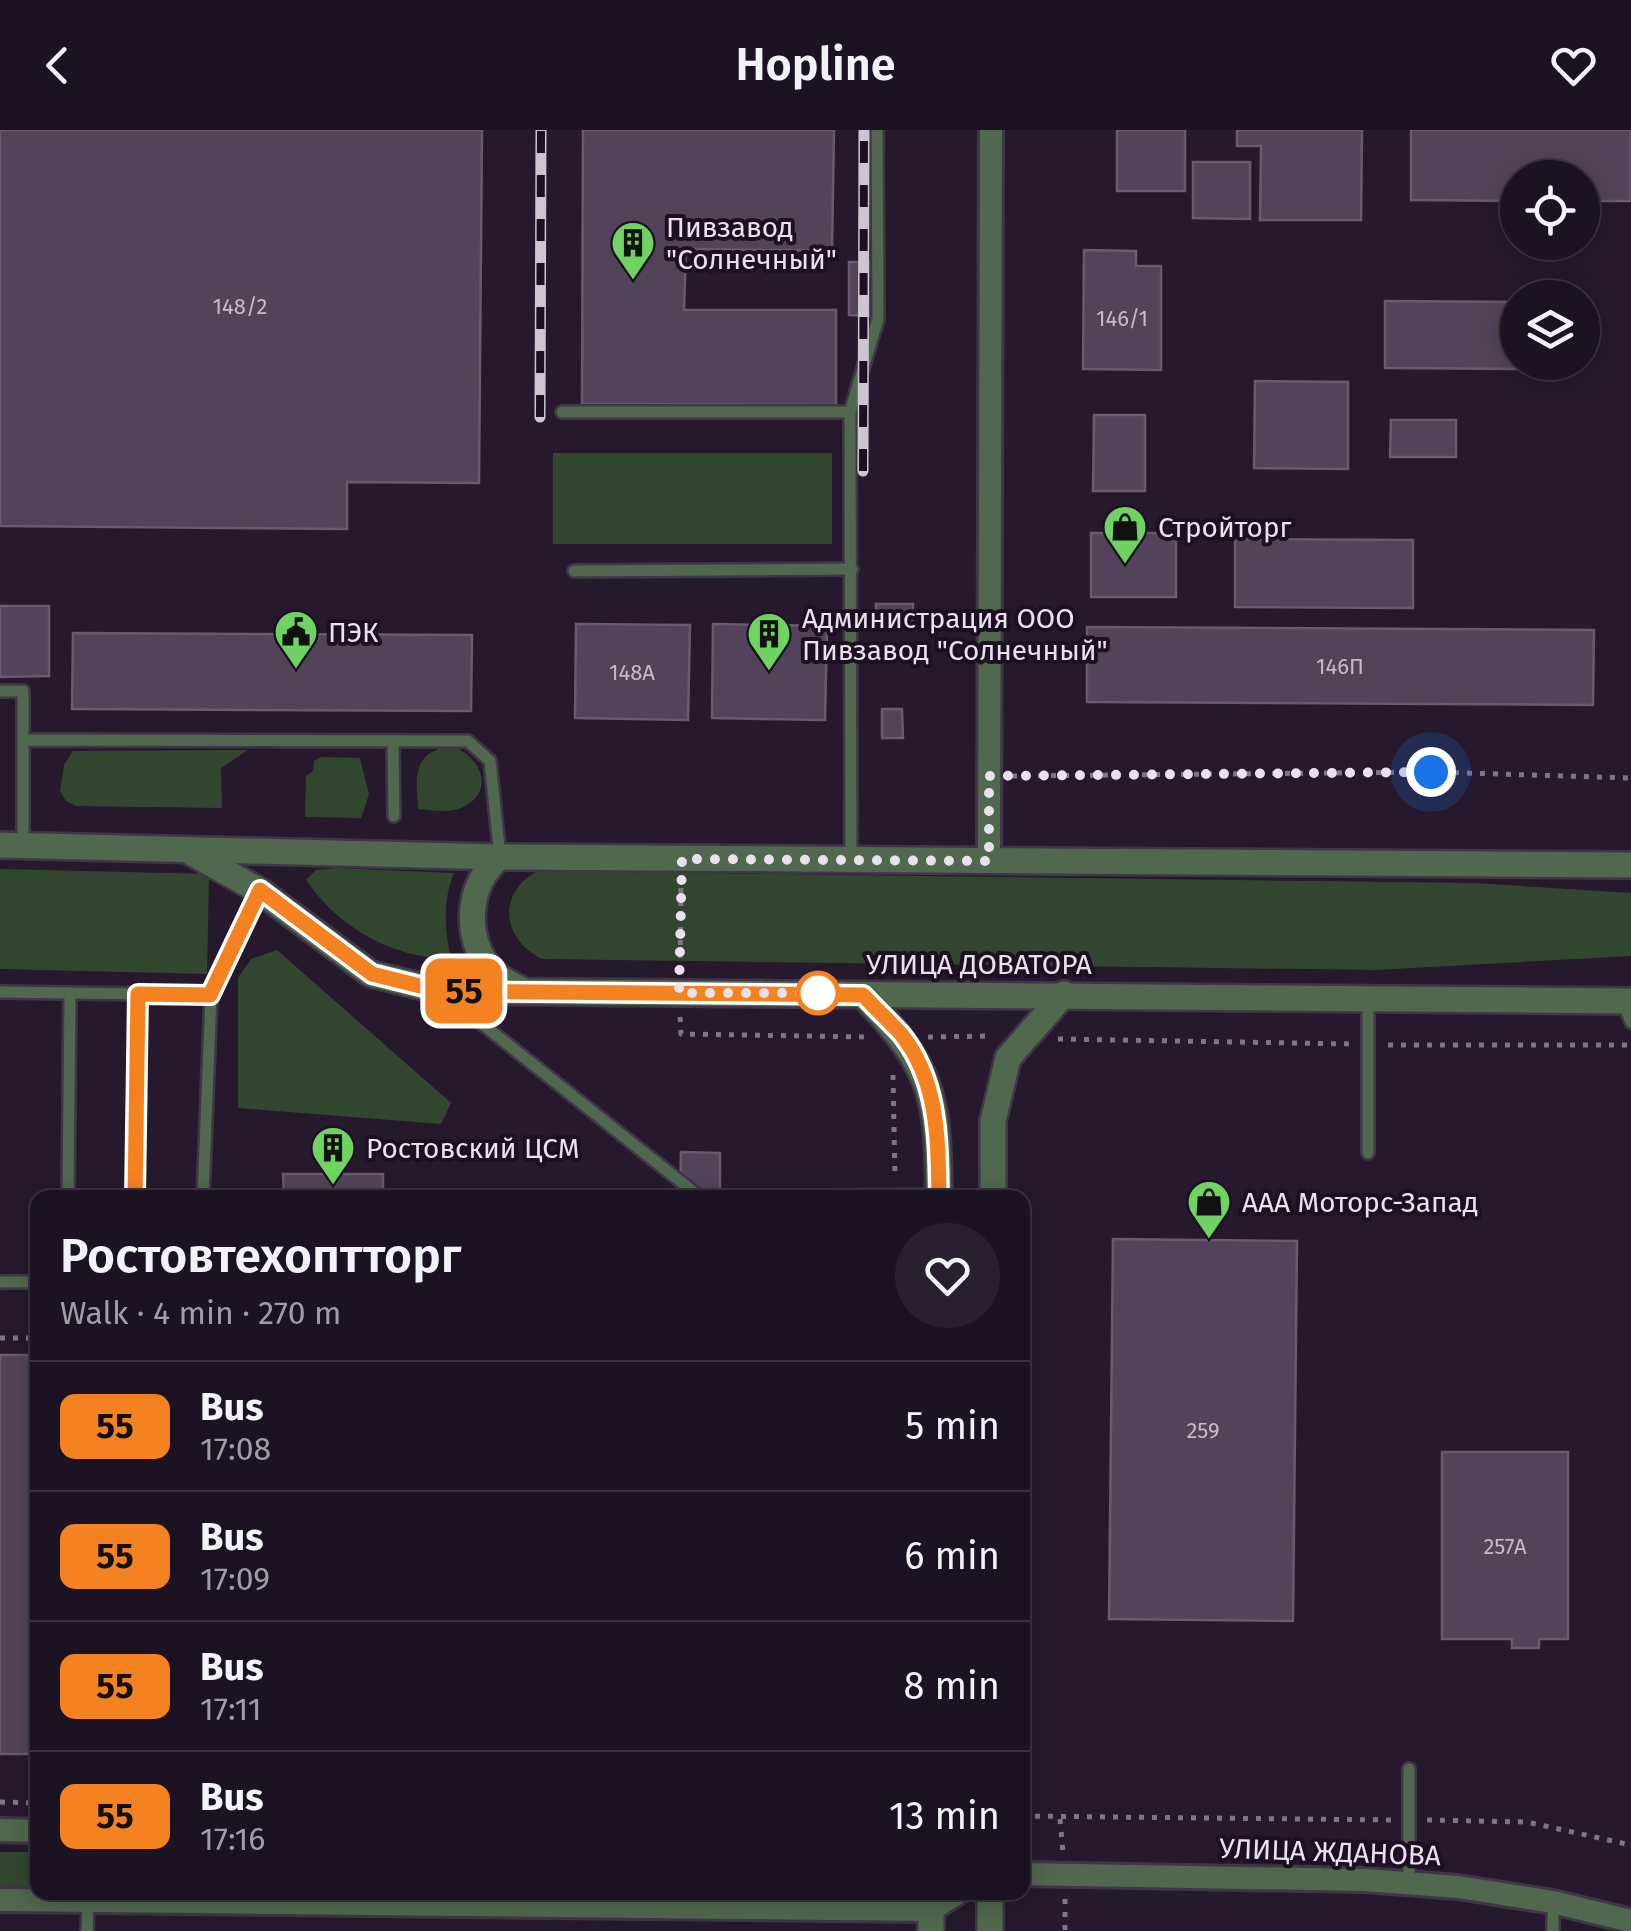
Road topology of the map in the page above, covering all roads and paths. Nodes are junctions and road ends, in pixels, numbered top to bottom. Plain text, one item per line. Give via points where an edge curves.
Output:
1 (877, 130) edge
2 (991, 130) edge
3 (562, 412) dead end
4 (850, 412) junction
5 (852, 569) junction
6 (574, 571) dead end
7 (0, 691) edge
8 (23, 740) junction
9 (393, 741) junction
10 (989, 776) junction
11 (1631, 778) edge
12 (394, 816) dead end
13 (11, 846) edge
14 (188, 850) junction
15 (500, 858) junction
16 (682, 859) junction
17 (851, 859) junction
18 (989, 861) junction
19 (1631, 865) edge
20 (260, 890) junction
21 (440, 991) junction
22 (0, 992) edge
23 (526, 992) junction
24 (70, 993) junction
25 (679, 993) junction
26 (138, 994) junction
27 (1064, 994) junction
28 (210, 995) junction
29 (863, 995) junction
30 (1368, 998) junction
31 (1628, 1008) edge
32 (1024, 1036) junction
33 (898, 1037) junction
34 (1368, 1044) junction
35 (1631, 1045) edge
36 (1368, 1153) dead end
37 (68, 1190) edge
38 (135, 1190) edge
39 (203, 1190) edge
40 (692, 1190) edge
41 (895, 1190) edge
42 (939, 1190) edge
43 (992, 1190) edge
44 (0, 1282) edge
45 (30, 1282) edge
46 (0, 1338) edge
47 (30, 1338) edge
48 (1409, 1770) dead end
49 (0, 1802) edge
50 (30, 1803) edge
51 (1030, 1816) edge
52 (1408, 1820) junction
53 (0, 1830) edge
54 (30, 1830) edge
55 (1631, 1845) edge
56 (1030, 1874) edge
57 (1409, 1883) junction
58 (0, 1900) edge
59 (990, 1900) edge
60 (88, 1901) junction
61 (1553, 1902) junction
62 (931, 1911) edge
63 (1631, 1922) edge
64 (87, 1931) edge
65 (990, 1931) edge
66 (1553, 1931) edge

1 - 4 lane via 878,318
2 - 10 street
3 - 4 lane
4 - 5 lane
5 - 6 lane
5 - 17 lane
7 - 8 lane via 23,691
8 - 9 lane
8 - 13 lane
9 - 12 lane
9 - 15 lane via 468,741 490,761
10 - 11 path via 1431,772
10 - 18 street
13 - 14 street, УЛИЦА ДОВАТОРА
14 - 15 street, УЛИЦА ДОВАТОРА
14 - 20 street, УЛИЦА ДОВАТОРА
15 - 16 street, УЛИЦА ДОВАТОРА
15 - 23 street via 476,887 475,936 491,972
16 - 17 street, УЛИЦА ДОВАТОРА
16 - 25 path
17 - 18 street, УЛИЦА ДОВАТОРА
18 - 19 street, УЛИЦА ДОВАТОРА
20 - 21 street, УЛИЦА ДОВАТОРА via 372,974
20 - 28 lane
21 - 23 street, УЛИЦА ДОВАТОРА
21 - 40 lane
22 - 24 lane
23 - 25 street, УЛИЦА ДОВАТОРА
24 - 26 lane
24 - 37 lane
25 - 29 street, УЛИЦА ДОВАТОРА
25 - 33 path via 680,1034
26 - 28 lane
26 - 38 lane
27 - 29 street, УЛИЦА ДОВАТОРА
27 - 30 street, УЛИЦА ДОВАТОРА
27 - 32 street
28 - 39 lane
29 - 33 street
30 - 31 street, УЛИЦА ДОВАТОРА
30 - 34 lane
32 - 33 path
32 - 34 path
32 - 43 street via 1008,1058 993,1121
33 - 41 path
33 - 42 street via 923,1070 937,1116
34 - 35 path
34 - 36 lane
44 - 45 lane
46 - 47 path
48 - 52 lane
49 - 50 path
51 - 52 path
52 - 55 path via 1526,1822
52 - 57 lane
53 - 54 street
56 - 57 street, УЛИЦА ЖДАНОВА
57 - 61 street, УЛИЦА ЖДАНОВА
58 - 60 street
59 - 65 street
60 - 62 street
60 - 64 lane
61 - 63 street, УЛИЦА ЖДАНОВА
61 - 66 lane

